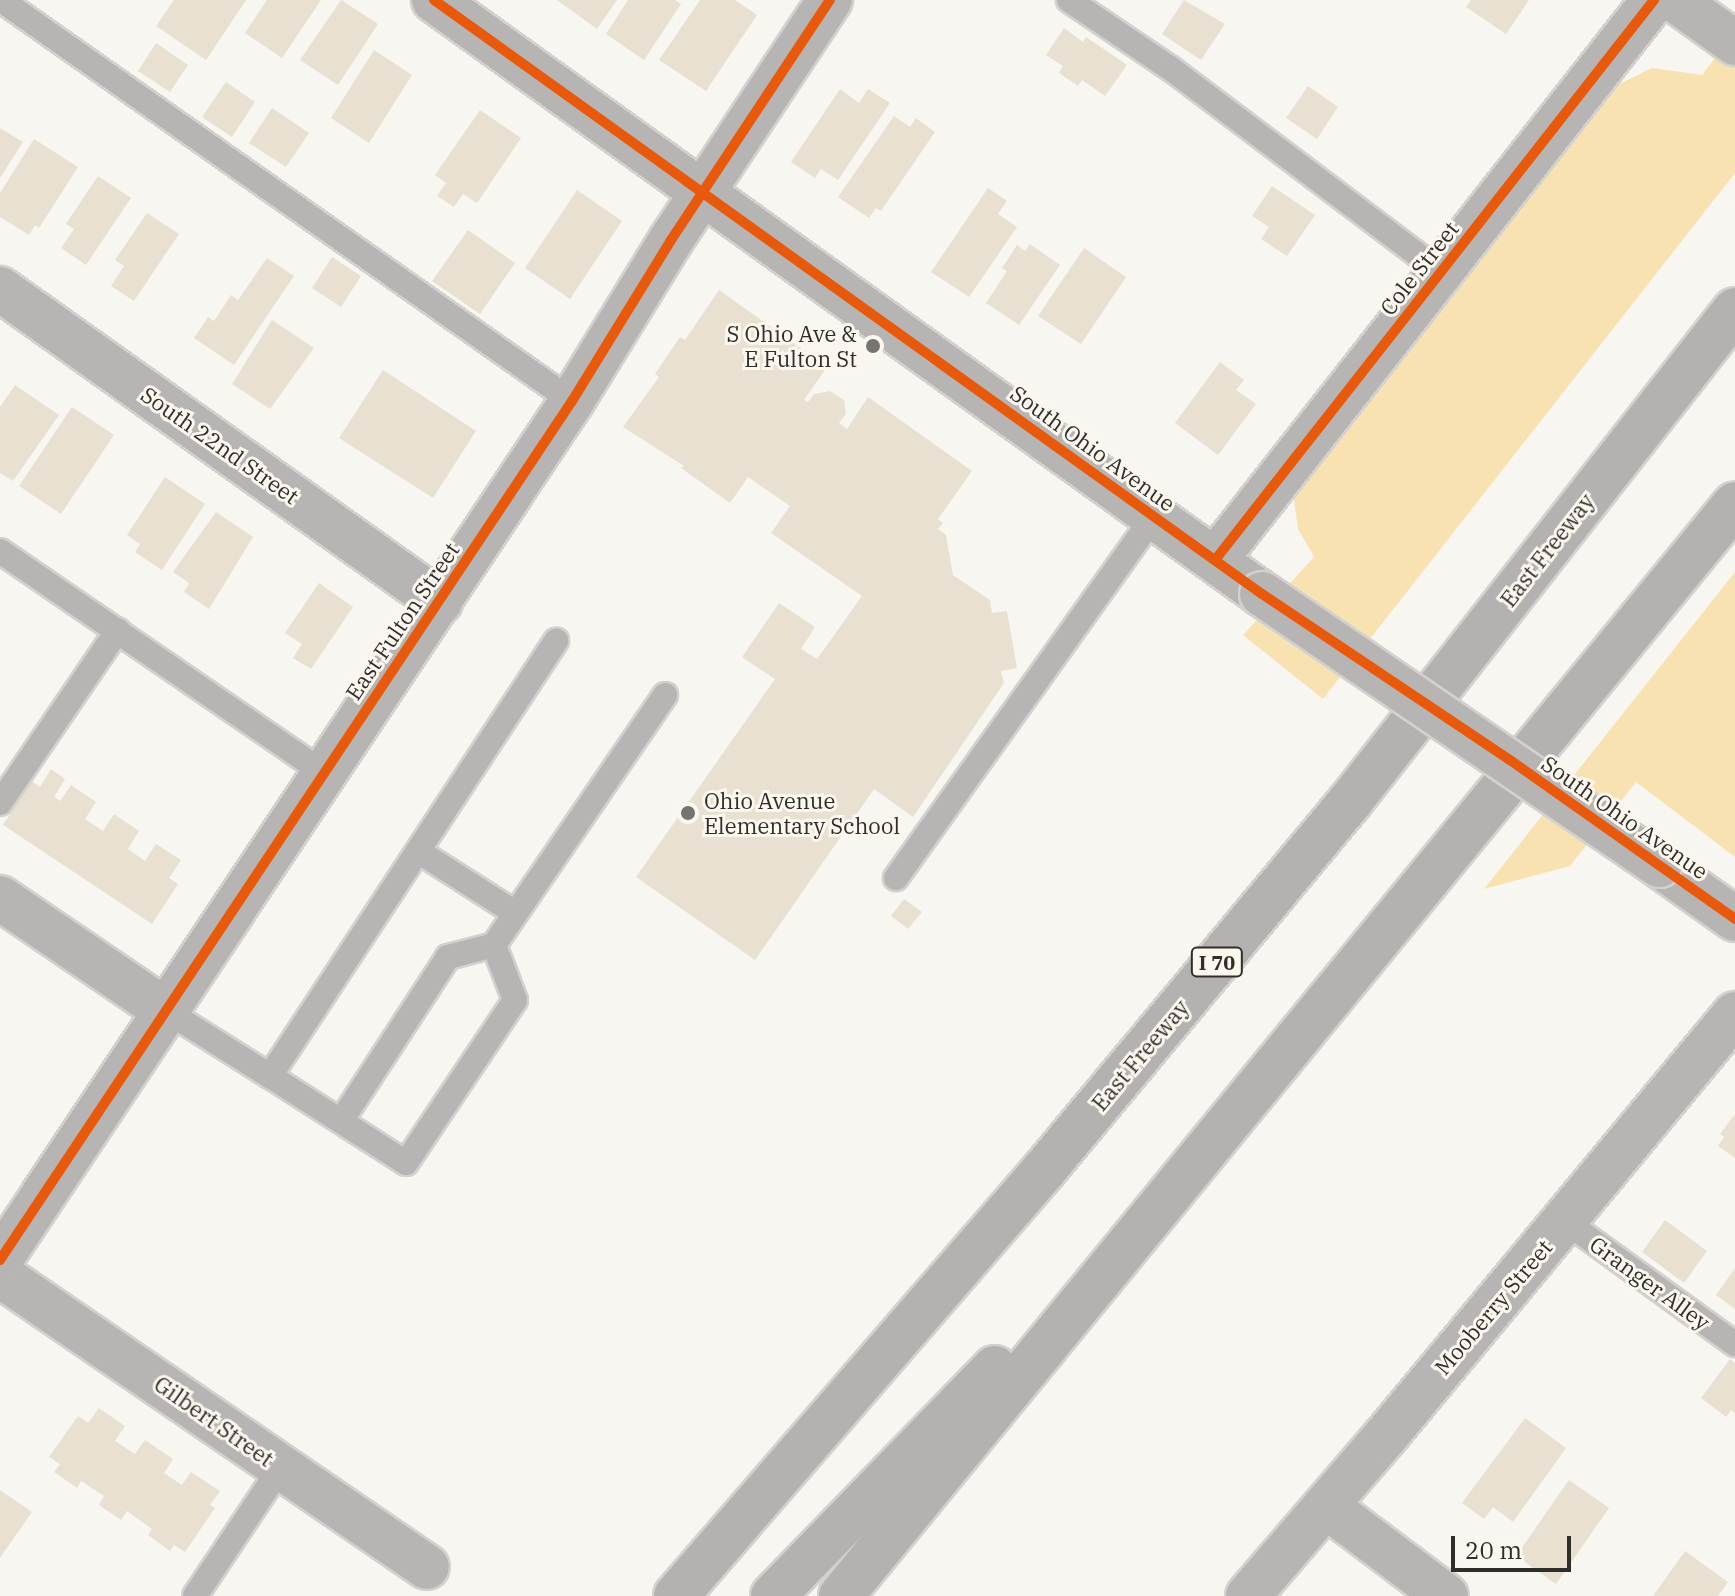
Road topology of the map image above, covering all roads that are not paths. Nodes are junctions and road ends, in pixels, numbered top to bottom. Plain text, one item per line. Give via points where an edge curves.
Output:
1 (1, 0) edge
2 (434, 0) edge
3 (830, 0) edge
4 (1069, 0) edge
5 (1654, 0) edge
6 (1675, 0) edge
7 (1726, 36) edge
8 (704, 192) junction
9 (1441, 272) junction
10 (0, 289) edge
11 (1735, 310) edge
12 (572, 401) junction
13 (1735, 504) edge
14 (1154, 516) junction
15 (0, 551) edge
16 (1215, 560) junction
17 (440, 602) junction
18 (118, 630) junction
19 (556, 641) dead end
20 (665, 695) dead end
21 (324, 773) junction
22 (0, 803) edge
23 (418, 851) junction
24 (896, 878) dead end
25 (0, 898) edge
26 (515, 913) junction
27 (1735, 919) edge
28 (494, 945) junction
29 (165, 1010) junction
30 (1735, 1014) edge
31 (270, 1076) junction
32 (341, 1121) junction
33 (1209, 1147) junction
34 (1565, 1221) junction
35 (0, 1260) edge
36 (0, 1275) edge
37 (1735, 1344) edge
38 (281, 1467) junction
39 (1326, 1506) junction
40 (427, 1567) dead end
41 (195, 1596) edge
42 (676, 1596) edge
43 (773, 1596) edge
44 (841, 1596) edge
45 (1248, 1596) edge
46 (1446, 1596) edge

1 - 12 lane
2 - 8 street, South Ohio Avenue
3 - 8 street, East Fulton Street
4 - 9 lane via 1170,68
5 - 9 street, Cole Street
6 - 7 street
8 - 12 street, East Fulton Street
8 - 14 street, South Ohio Avenue
9 - 16 street, Cole Street
10 - 17 street, South 22nd Street
11 - 42 highway, East Freeway / I 70 via 1349,803 1045,1169
12 - 17 street, East Fulton Street
13 - 33 highway
14 - 16 street, South Ohio Avenue
14 - 24 lane
15 - 18 lane
16 - 27 street, South Ohio Avenue, bridge
17 - 21 street, East Fulton Street
18 - 21 lane
18 - 22 lane
19 - 23 lane
20 - 26 lane
21 - 29 street, East Fulton Street
23 - 26 lane
23 - 31 lane
25 - 29 street
26 - 28 lane
28 - 32 lane via 448,957
28 - 32 lane via 515,1000 406,1163
29 - 31 lane
29 - 35 street, East Fulton Street
30 - 34 street, Mooberry Street
31 - 32 lane
33 - 43 highway
33 - 44 highway
34 - 37 lane, Granger Alley
34 - 39 street, Mooberry Street
36 - 38 street, Gilbert Street
38 - 40 street, Gilbert Street
38 - 41 lane
39 - 45 street, Mooberry Street
39 - 46 street

